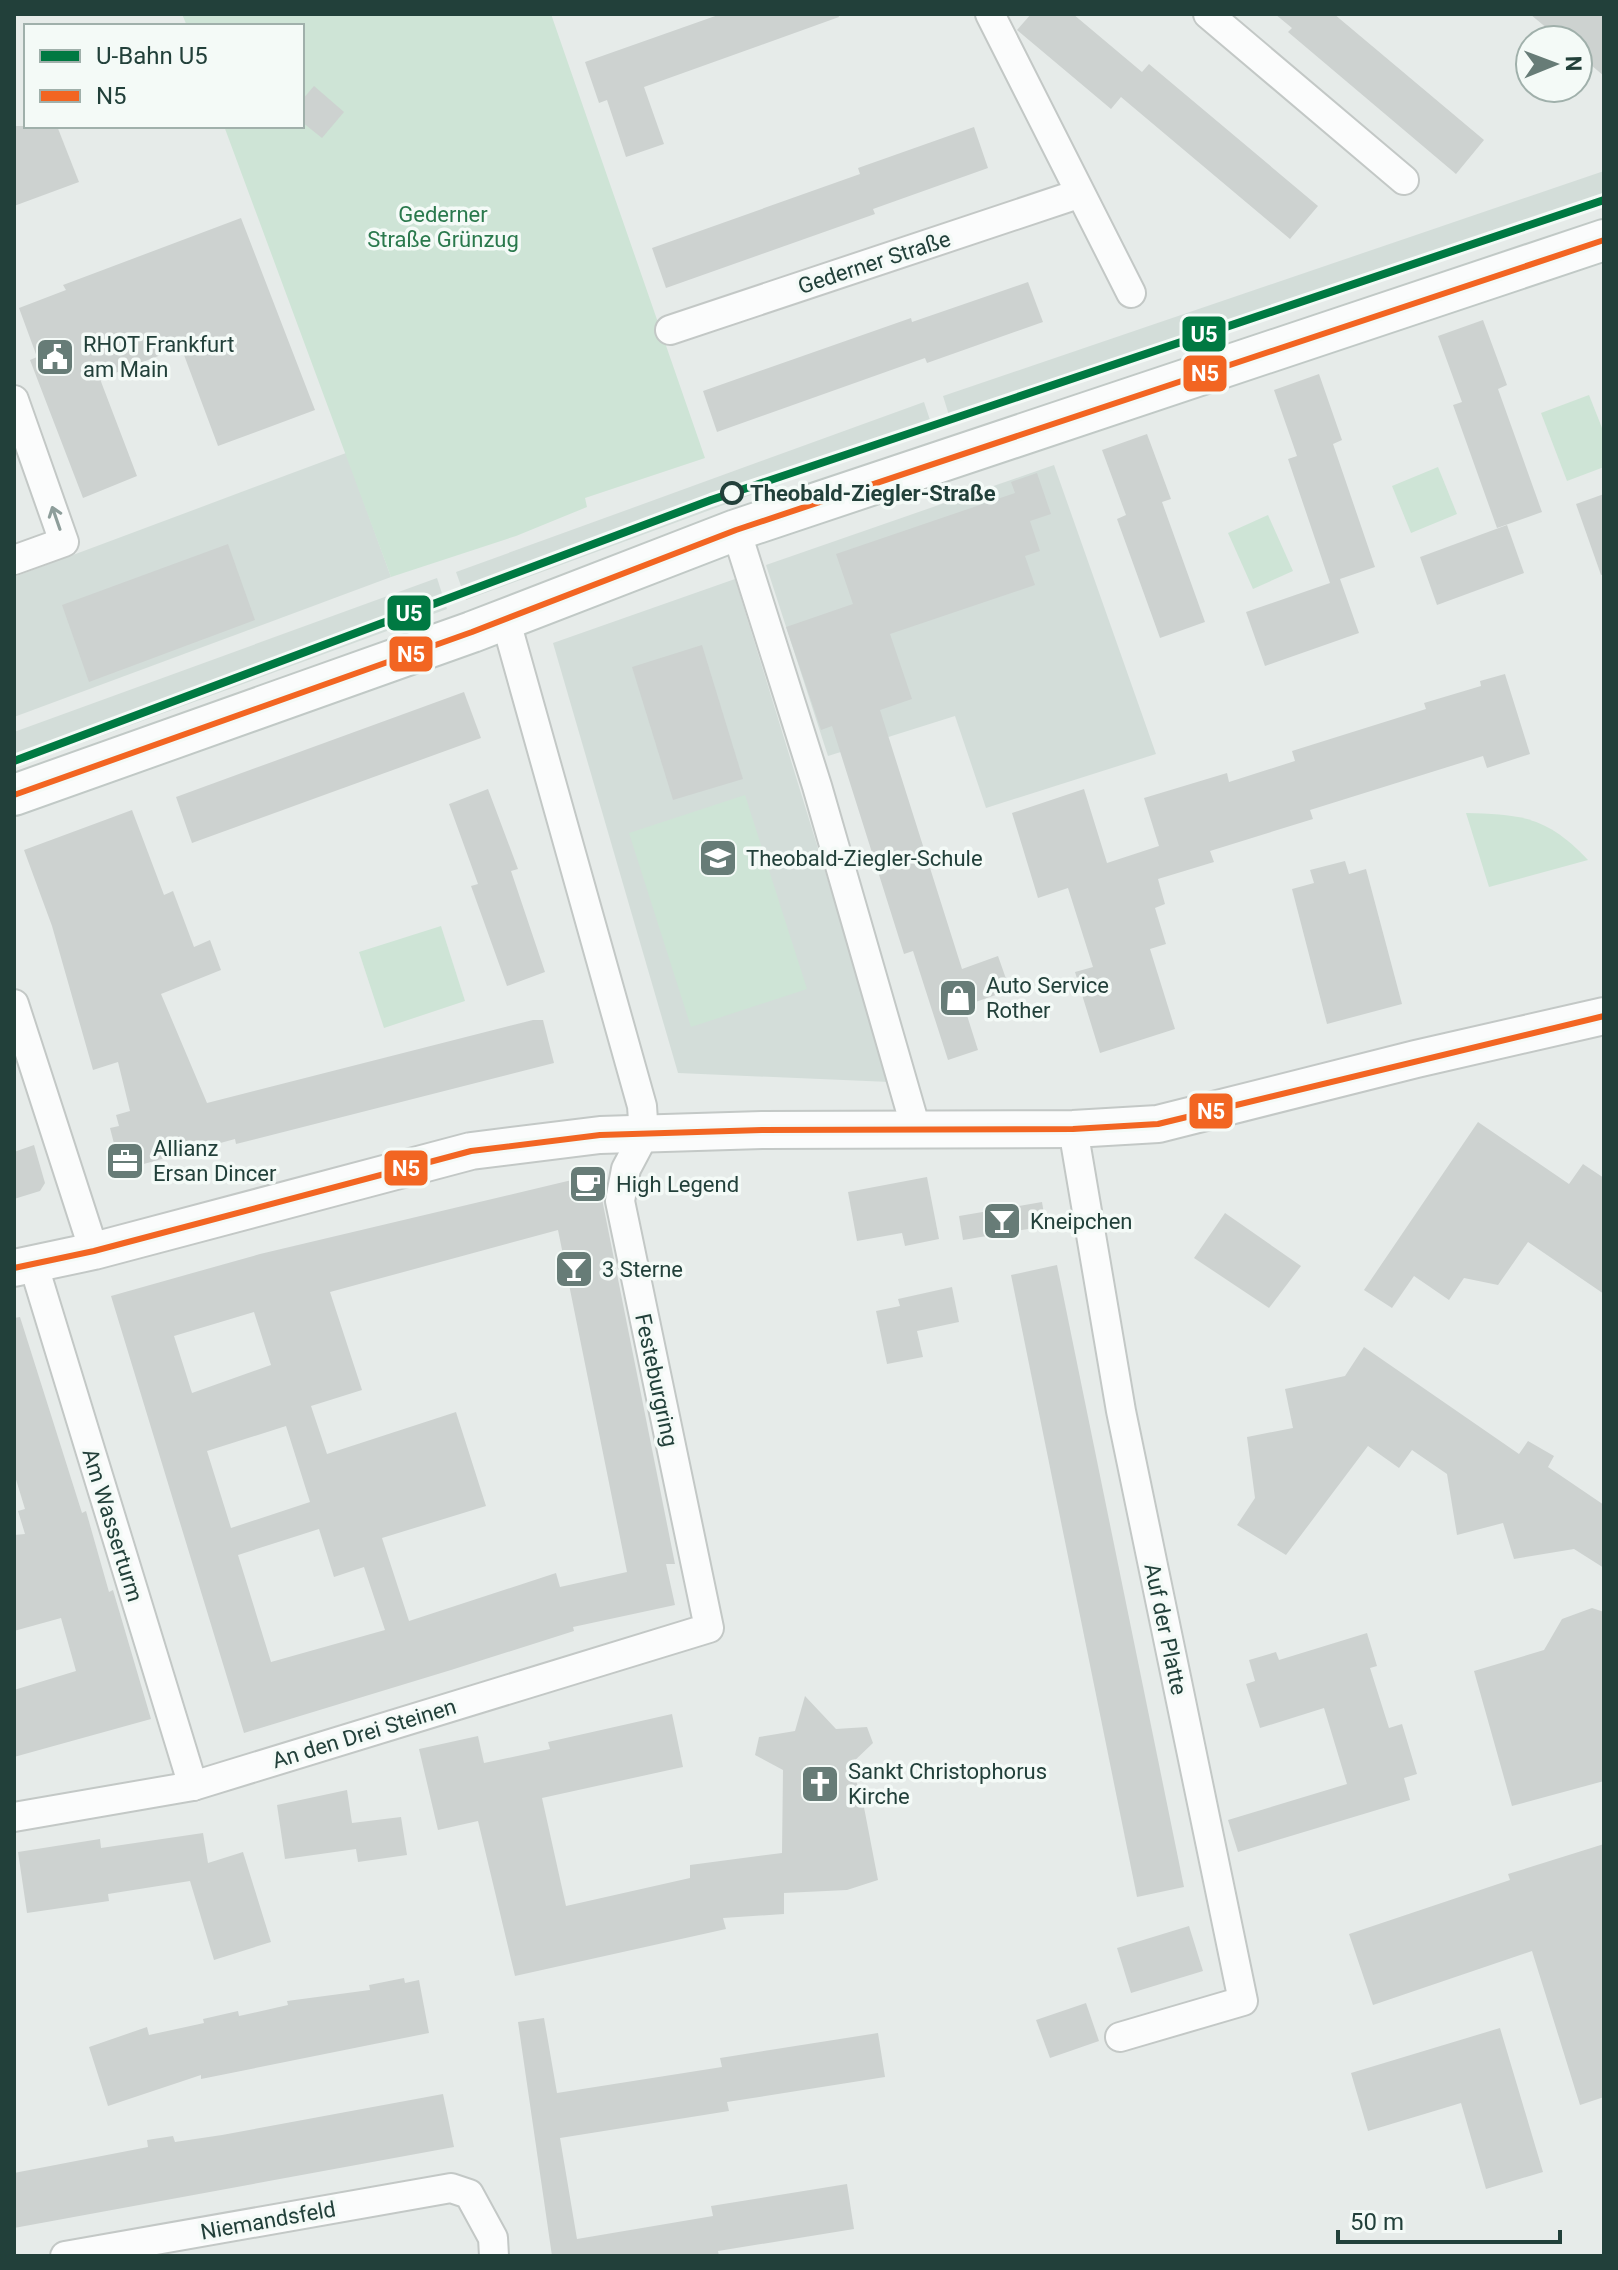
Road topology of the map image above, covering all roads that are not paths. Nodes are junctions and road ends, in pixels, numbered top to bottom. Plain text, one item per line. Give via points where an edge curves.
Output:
1 (990, 14) edge
2 (1208, 14) edge
3 (1404, 180) dead end
4 (1078, 194) junction
5 (1604, 240) edge
6 (1131, 293) dead end
7 (670, 330) dead end
8 (14, 400) edge
9 (736, 530) junction
10 (14, 560) edge
11 (505, 618) junction
12 (14, 795) edge
13 (14, 1004) edge
14 (1604, 1016) edge
15 (916, 1129) junction
16 (1073, 1129) junction
17 (644, 1135) junction
18 (94, 1251) junction
19 (24, 1265) edge
20 (709, 1628) joint
21 (193, 1786) junction
22 (14, 1817) edge
23 (1120, 2037) dead end
24 (65, 2256) edge
25 (494, 2256) edge

1 - 4 street
2 - 3 street
4 - 6 street
4 - 7 street, Gederner Straße
5 - 9 main road
10 -> 8 street via 64,542
9 - 11 main road
9 - 15 street
11 - 12 main road
11 - 17 street via 642,1106
13 - 18 street
14 - 16 street via 1158,1124
15 - 16 street
15 - 17 street
16 - 23 street, Auf der Platte via 1121,1411 1243,2001
17 - 18 street via 600,1135 471,1151
17 - 20 street, Festeburgring via 626,1169 620,1201
18 - 19 street
19 - 21 street, Am Wasserturm
20 - 21 street, An den Drei Steinen
21 - 22 street, An den Drei Steinen
24 - 25 street, Niemandsfeld via 451,2188 469,2194 493,2238

